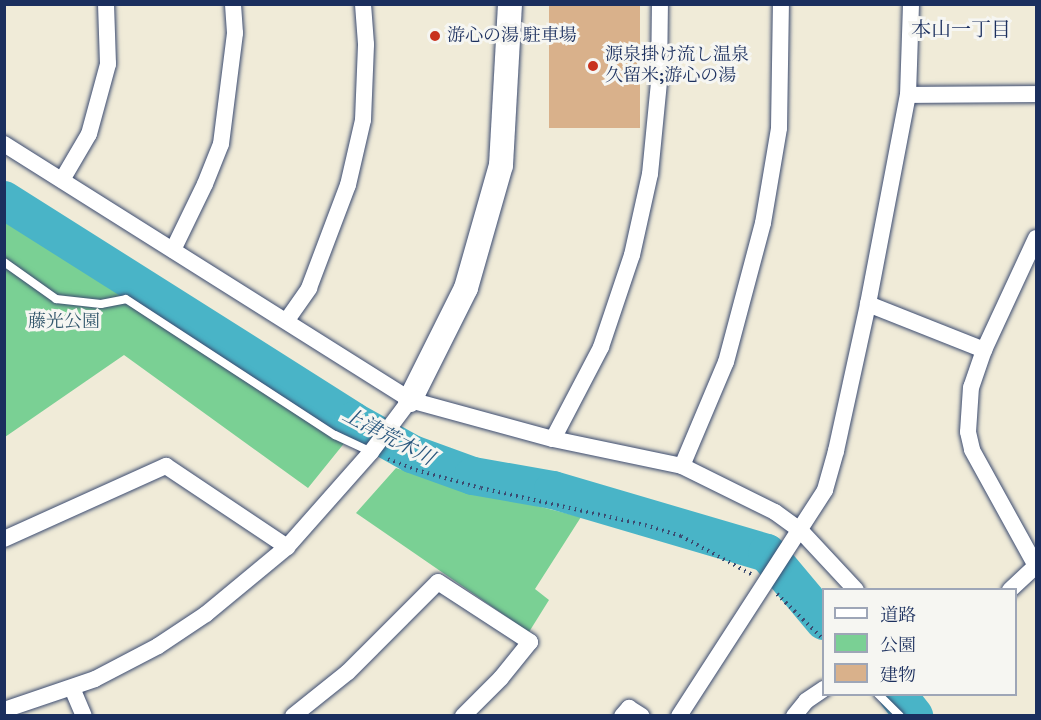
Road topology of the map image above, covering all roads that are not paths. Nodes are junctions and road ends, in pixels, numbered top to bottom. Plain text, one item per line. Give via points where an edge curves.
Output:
1 (106, 4) edge
2 (232, 4) edge
3 (363, 4) edge
4 (510, 4) edge
5 (660, 4) edge
6 (781, 4) edge
7 (911, 4) edge
8 (1036, 94) edge
9 (908, 95) junction
10 (4, 144) edge
11 (62, 180) junction
12 (1036, 238) edge
13 (173, 250) junction
14 (4, 262) edge
15 (1031, 263) edge
16 (868, 304) junction
17 (287, 320) junction
18 (984, 350) junction
19 (410, 400) junction
20 (553, 439) junction
21 (371, 452) junction
22 (682, 466) junction
23 (800, 531) junction
24 (4, 539) edge
25 (287, 547) junction
26 (1036, 566) edge
27 (854, 588) edge
28 (1012, 588) edge
29 (72, 688) junction
30 (822, 690) edge
31 (881, 696) edge
32 (4, 710) edge
33 (84, 716) edge
34 (293, 716) edge
35 (463, 716) edge
36 (622, 716) edge
37 (642, 716) edge
38 (679, 716) edge
39 (794, 716) edge
40 (900, 716) edge

1 - 11 street via 108,64 89,134
2 - 13 street via 235,33 221,144
3 - 17 street via 363,120 348,185 309,288
4 - 19 street via 501,165 466,288
5 - 20 street via 659,82 650,174 632,255 601,347
6 - 22 street via 779,128 763,223 726,362
7 - 9 street
8 - 9 street
9 - 16 street
10 - 11 street
11 - 13 street
12 - 15 street
13 - 17 street
14 - 21 lane via 56,299 101,304 126,299 335,435
15 - 18 street
16 - 18 street
16 - 23 street via 825,490
17 - 19 street
18 - 26 street via 971,387 968,432 972,450
19 - 20 street
19 - 21 street
20 - 22 street
21 - 25 street
22 - 23 street via 775,512
23 - 27 street
23 - 38 street
24 - 25 street via 166,466
25 - 29 street via 206,614 158,646
26 - 28 street
29 - 32 street
29 - 33 street
30 - 39 street via 806,700
31 - 40 lane
34 - 35 street via 348,672 438,582 530,642
36 - 37 street via 630,708

